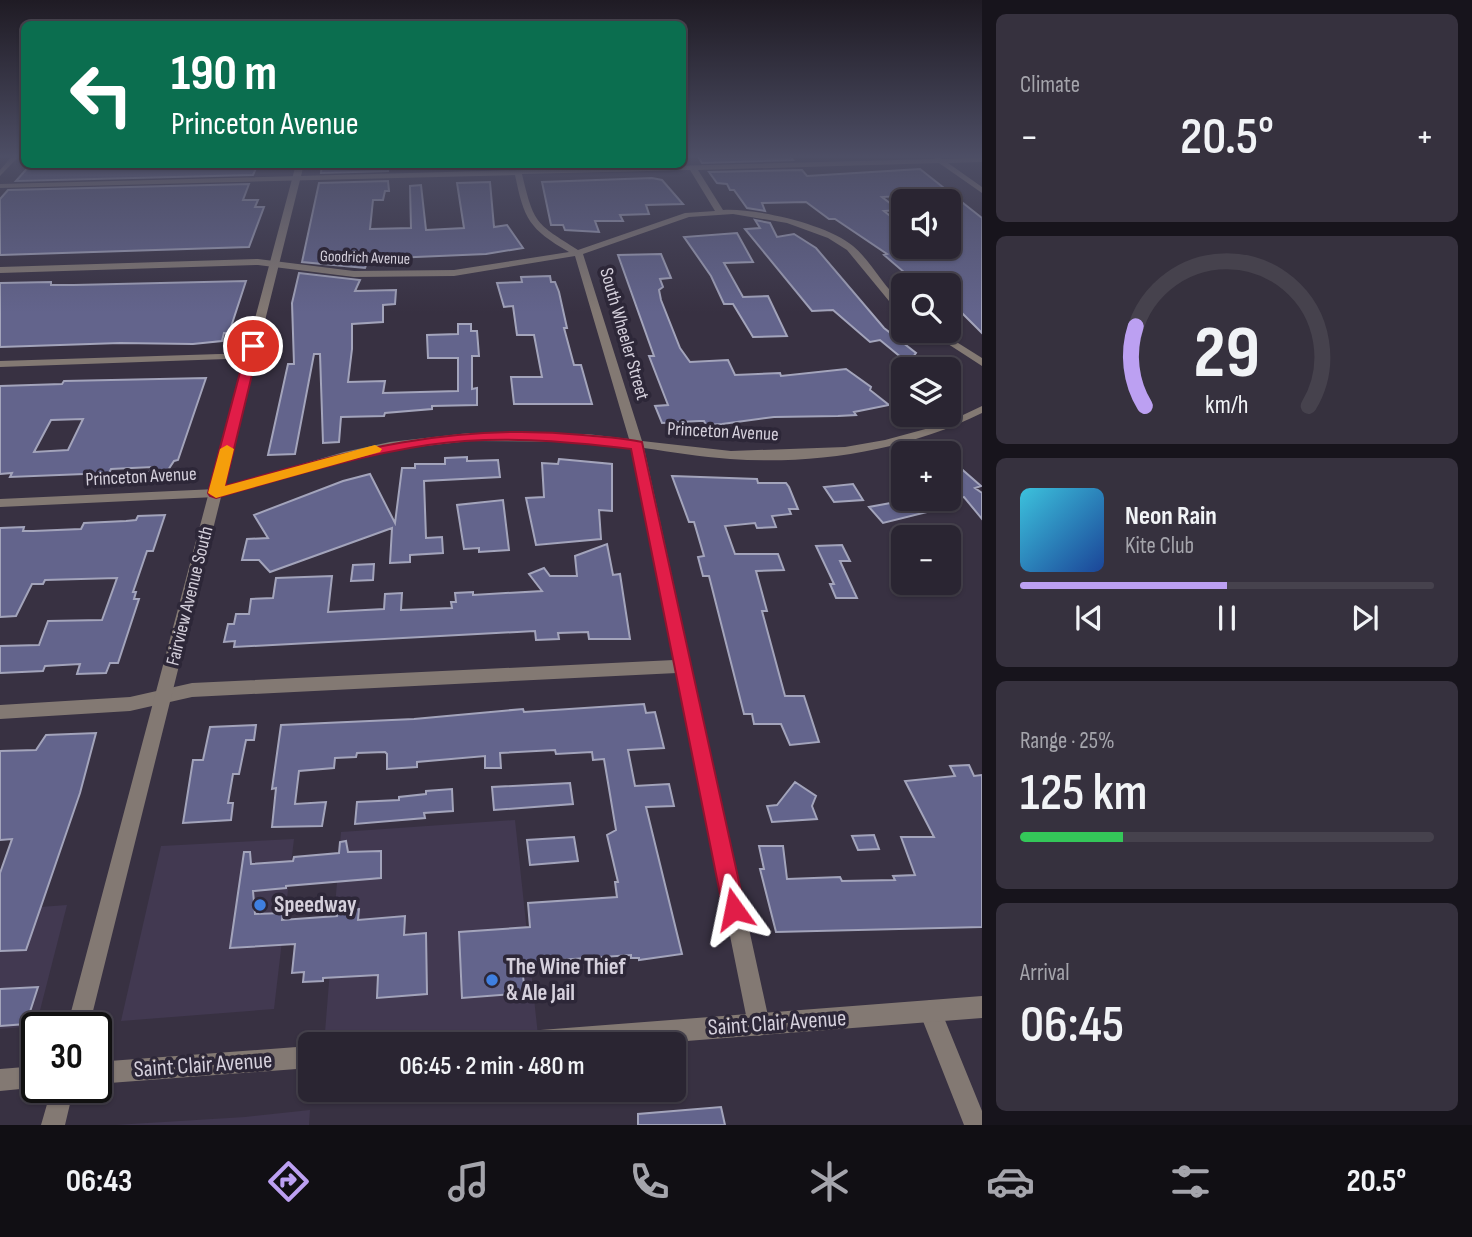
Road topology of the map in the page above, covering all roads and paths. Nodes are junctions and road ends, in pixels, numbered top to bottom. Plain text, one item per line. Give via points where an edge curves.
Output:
1 (289, 208) edge
2 (528, 208) edge
3 (717, 208) edge
4 (720, 212) junction
5 (578, 253) junction
6 (274, 266) junction
7 (0, 270) edge
8 (891, 298) edge
9 (951, 343) edge
10 (251, 356) junction
11 (982, 363) edge
12 (0, 365) edge
13 (982, 409) edge
14 (637, 445) junction
15 (216, 493) junction
16 (0, 503) edge
17 (683, 666) junction
18 (164, 696) junction
19 (0, 712) edge
20 (982, 1007) edge
21 (930, 1011) junction
22 (82, 1012) edge
23 (759, 1025) junction
24 (664, 1032) edge
25 (298, 1058) edge
26 (112, 1072) edge
27 (21, 1078) edge
28 (0, 1080) edge
29 (59, 1103) edge
30 (53, 1125) edge
31 (976, 1125) edge

1 - 6 street, Fairview Avenue South
2 - 5 street, South Wheeler Street via 532,222 545,235
3 - 4 street
4 - 5 street, Goodrich Avenue via 671,220
4 - 8 street, Goodrich Avenue via 789,221 831,236 850,248
5 - 6 street, Goodrich Avenue via 454,273 354,274
5 - 14 street, South Wheeler Street
6 - 7 street, Goodrich Avenue via 258,262
6 - 10 street, Fairview Avenue South
9 - 11 street
10 - 12 street
10 - 15 street, Fairview Avenue South
13 - 14 street, Princeton Avenue via 948,426 845,451 743,455
14 - 15 street, Princeton Avenue via 548,436 429,440 344,456
14 - 17 street, South Wheeler Street
15 - 16 street, Princeton Avenue
15 - 18 street, Fairview Avenue South
17 - 18 street via 192,690
17 - 23 street, South Wheeler Street
18 - 19 street via 130,704
18 - 22 street, Fairview Avenue South
20 - 21 street, Saint Clair Avenue
21 - 23 street, Saint Clair Avenue
21 - 31 street
23 - 24 street, Saint Clair Avenue
25 - 26 street, Saint Clair Avenue
27 - 28 street
29 - 30 street

